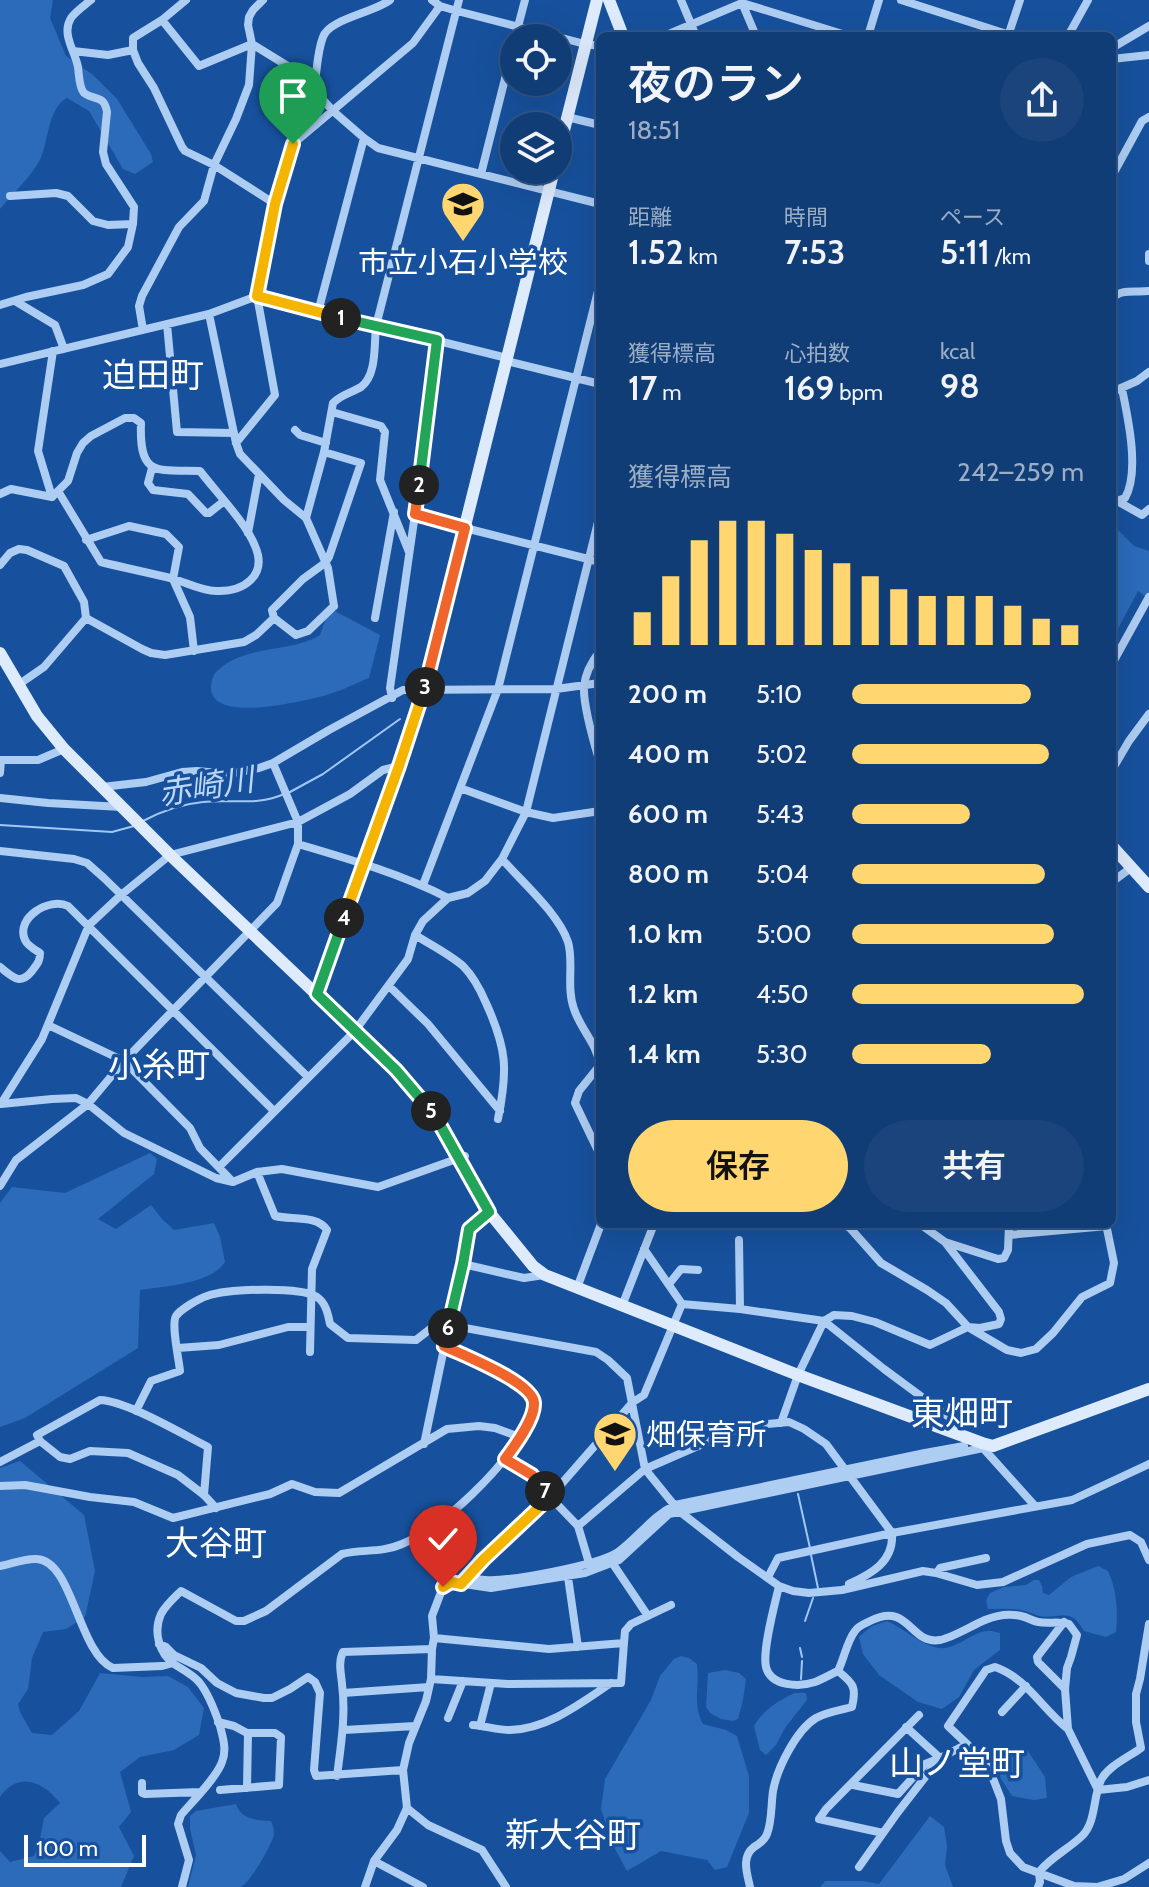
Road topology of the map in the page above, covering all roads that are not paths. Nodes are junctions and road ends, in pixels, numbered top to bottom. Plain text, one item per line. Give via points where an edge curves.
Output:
1 (91, 0) edge
2 (186, 0) edge
3 (263, 0) edge
4 (390, 0) edge
5 (459, 0) edge
6 (525, 0) edge
7 (597, 0) edge
8 (609, 0) edge
9 (681, 0) edge
10 (901, 0) edge
11 (1020, 0) edge
12 (1088, 0) edge
13 (877, 1) edge
14 (436, 3) edge
15 (735, 4) edge
16 (457, 11) junction
17 (162, 20) junction
18 (504, 24) edge
19 (519, 24) edge
20 (691, 25) junction
21 (1149, 26) edge
22 (621, 32) edge
23 (674, 32) edge
24 (694, 32) edge
25 (753, 32) edge
26 (835, 32) edge
27 (869, 32) edge
28 (998, 32) edge
29 (1011, 32) edge
30 (1070, 32) edge
31 (572, 41) edge
32 (252, 44) junction
33 (585, 44) junction
34 (596, 45) edge
35 (1116, 46) edge
36 (133, 50) junction
37 (73, 51) junction
38 (1149, 55) edge
39 (1116, 59) edge
40 (314, 89) junction
41 (501, 96) edge
42 (333, 111) junction
43 (568, 112) edge
44 (1149, 117) edge
45 (572, 118) edge
46 (596, 124) edge
47 (364, 138) junction
48 (418, 158) junction
49 (214, 165) junction
50 (1116, 169) edge
51 (481, 174) junction
52 (551, 184) edge
53 (549, 191) junction
54 (10, 196) dead end
55 (596, 203) edge
56 (275, 204) junction
57 (133, 224) junction
58 (1149, 254) edge
59 (1149, 261) edge
60 (1149, 291) edge
61 (1116, 294) edge
62 (257, 296) junction
63 (596, 299) edge
64 (15, 301) junction
65 (0, 305) edge
66 (318, 312) junction
67 (209, 314) junction
68 (167, 324) junction
69 (376, 326) junction
70 (143, 330) junction
71 (437, 340) junction
72 (64, 349) junction
73 (53, 351) junction
74 (506, 359) junction
75 (0, 364) edge
76 (1149, 372) edge
77 (576, 378) junction
78 (596, 383) edge
79 (1122, 389) junction
80 (1116, 391) edge
81 (332, 412) junction
82 (295, 430) dead end
83 (235, 438) junction
84 (325, 447) junction
85 (152, 468) junction
86 (259, 474) junction
87 (0, 494) edge
88 (55, 494) junction
89 (1116, 500) edge
90 (1116, 501) edge
91 (223, 502) junction
92 (1149, 509) edge
93 (394, 512) junction
94 (415, 514) junction
95 (306, 518) junction
96 (465, 528) junction
97 (596, 530) edge
98 (248, 533) junction
99 (86, 540) junction
100 (534, 546) junction
101 (409, 552) junction
102 (589, 559) junction
103 (596, 561) edge
104 (325, 563) junction
105 (0, 565) edge
106 (173, 579) junction
107 (1149, 597) edge
108 (86, 618) junction
109 (274, 618) junction
110 (375, 618) dead end
111 (194, 651) junction
112 (0, 653) edge
113 (596, 656) edge
114 (1116, 657) edge
115 (596, 684) edge
116 (18, 685) junction
117 (584, 686) junction
118 (498, 689) junction
119 (556, 689) junction
120 (424, 690) junction
121 (392, 698) junction
122 (1149, 714) edge
123 (596, 748) edge
124 (64, 749) junction
125 (0, 760) edge
126 (273, 763) junction
127 (1116, 763) edge
128 (399, 766) junction
129 (0, 773) edge
130 (102, 787) junction
131 (460, 788) junction
132 (0, 798) edge
133 (122, 807) junction
134 (526, 812) junction
135 (596, 812) edge
136 (298, 822) junction
137 (298, 844) junction
138 (1116, 850) edge
139 (0, 851) edge
140 (170, 855) junction
141 (502, 859) junction
142 (363, 864) junction
143 (1132, 867) junction
144 (1116, 879) edge
145 (423, 885) junction
146 (1149, 887) edge
147 (121, 895) junction
148 (448, 898) junction
149 (89, 925) junction
150 (249, 931) junction
151 (415, 935) junction
152 (0, 967) edge
153 (205, 977) junction
154 (389, 986) junction
155 (317, 994) junction
156 (173, 1010) junction
157 (48, 1025) junction
158 (354, 1032) junction
159 (596, 1049) edge
160 (124, 1061) junction
161 (596, 1070) edge
162 (308, 1077) junction
163 (88, 1104) junction
164 (1, 1105) edge
165 (274, 1111) junction
166 (596, 1147) edge
167 (462, 1157) junction
168 (219, 1167) junction
169 (257, 1172) junction
170 (233, 1182) junction
171 (0, 1186) edge
172 (489, 1212) junction
173 (600, 1228) edge
174 (652, 1228) edge
175 (850, 1228) edge
176 (926, 1228) edge
177 (1009, 1228) edge
178 (1077, 1228) edge
179 (1107, 1228) edge
180 (1009, 1235) junction
181 (739, 1240) dead end
182 (945, 1242) junction
183 (644, 1249) junction
184 (463, 1264) junction
185 (698, 1270) dead end
186 (545, 1275) junction
187 (669, 1284) junction
188 (577, 1288) junction
189 (311, 1294) junction
190 (682, 1304) junction
191 (622, 1306) junction
192 (740, 1309) junction
193 (824, 1321) junction
194 (449, 1325) junction
195 (672, 1325) junction
196 (310, 1327) junction
197 (968, 1327) junction
198 (444, 1346) junction
199 (178, 1348) junction
200 (310, 1352) dead end
201 (798, 1375) junction
202 (1149, 1389) edge
203 (633, 1402) junction
204 (136, 1411) junction
205 (781, 1423) junction
206 (957, 1434) junction
207 (520, 1437) junction
208 (40, 1441) junction
209 (424, 1444) junction
210 (982, 1446) junction
211 (505, 1459) junction
212 (0, 1462) edge
213 (1149, 1464) edge
214 (645, 1469) junction
215 (846, 1472) junction
216 (0, 1486) edge
217 (204, 1495) junction
218 (550, 1497) junction
219 (1035, 1506) junction
220 (216, 1508) junction
221 (677, 1508) junction
222 (578, 1526) junction
223 (892, 1533) junction
224 (986, 1558) dead end
225 (1149, 1560) edge
226 (589, 1563) junction
227 (613, 1564) junction
228 (0, 1566) edge
229 (937, 1573) junction
230 (568, 1577) junction
231 (768, 1577) junction
232 (464, 1580) junction
233 (779, 1586) junction
234 (842, 1590) junction
235 (671, 1605) dead end
236 (648, 1616) junction
237 (1064, 1622) junction
238 (1149, 1624) edge
239 (1149, 1631) edge
240 (434, 1638) junction
241 (624, 1643) junction
242 (159, 1644) junction
243 (578, 1647) junction
244 (432, 1649) junction
245 (173, 1663) junction
246 (838, 1671) junction
247 (1145, 1679) edge
248 (463, 1681) junction
249 (430, 1683) junction
250 (491, 1683) junction
251 (611, 1683) junction
252 (1026, 1686) junction
253 (1065, 1689) junction
254 (343, 1693) junction
255 (1002, 1712) dead end
256 (919, 1715) dead end
257 (448, 1718) dead end
258 (218, 1722) junction
259 (415, 1726) junction
260 (906, 1727) junction
261 (1068, 1729) junction
262 (344, 1730) junction
263 (248, 1733) junction
264 (967, 1744) junction
265 (940, 1758) junction
266 (403, 1770) junction
267 (337, 1776) junction
268 (1149, 1780) edge
269 (142, 1783) dead end
270 (853, 1785) dead end
271 (247, 1788) junction
272 (220, 1790) dead end
273 (1098, 1790) junction
274 (200, 1792) junction
275 (407, 1808) junction
276 (883, 1833) junction
277 (374, 1861) junction
278 (1149, 1863) edge
279 (859, 1867) dead end
280 (1039, 1872) junction
281 (182, 1887) edge
282 (365, 1887) edge
283 (423, 1887) edge
284 (506, 1887) edge
285 (750, 1887) edge
286 (1038, 1887) edge

1 - 37 street via 71,18 67,32
2 - 17 street
3 - 32 street via 249,17
4 - 40 street via 324,32
5 - 16 street
6 - 19 street
7 - 33 street
8 - 22 street
9 - 20 street
10 - 28 street
11 - 29 street
12 - 30 street
13 - 27 street
14 - 16 street
14 - 42 street via 413,43
15 - 20 street
15 - 25 street
15 - 26 street
16 - 18 street
16 - 48 street
17 - 32 street via 199,66
17 - 36 street via 133,38
20 - 23 street
20 - 24 street
21 - 35 street
31 - 33 street
32 - 40 street via 299,73
32 - 49 street via 249,85
33 - 34 street
33 - 43 street
36 - 37 street via 108,55
36 - 49 street via 182,147
37 - 57 street via 84,93 106,105 103,152 134,207
38 - 39 street
40 - 42 street
41 - 51 street
42 - 47 street
42 - 56 street via 293,144
44 - 50 street
45 - 46 street
47 - 48 street via 378,148
47 - 66 street
48 - 51 street
48 - 69 street
49 - 56 street
49 - 70 street via 204,201 179,227 142,296
51 - 53 street
52 - 53 street
53 - 55 street
53 - 74 street
54 - 57 street via 56,193 68,196 93,221
56 - 62 street
57 - 64 street via 128,247 108,274
58 - 59 street
60 - 61 street
62 - 66 street
62 - 67 street
62 - 83 street via 275,395
63 - 77 street
64 - 65 street
64 - 72 street via 55,325
66 - 69 street
67 - 68 street
67 - 83 street
68 - 70 street
68 - 83 street via 177,432
69 - 71 street
69 - 81 street via 371,373 365,384 339,397
70 - 72 street
71 - 74 street
71 - 94 street
72 - 73 street
73 - 75 street
73 - 88 street via 38,451
74 - 77 street
74 - 96 street
76 - 79 street
77 - 78 street
77 - 100 street
79 - 80 street
79 - 89 street via 1133,473 1131,489
81 - 84 street
81 - 93 street via 384,429 380,480
82 - 84 street
83 - 86 street via 240,454
84 - 95 street
84 - 104 street via 361,463
85 - 88 street via 142,449 141,423 125,418 83,443 68,481
85 - 91 street via 200,471
85 - 91 street via 148,483 153,490 188,494 206,513
86 - 95 street
86 - 98 street
87 - 88 street via 11,489
88 - 99 street
90 - 92 street via 1142,515
91 - 98 street
93 - 101 street
93 - 110 street
94 - 96 street
94 - 101 street
95 - 104 street
96 - 100 street
96 - 120 street
97 - 102 street
98 - 106 street via 259,558 249,583 214,591
99 - 106 street via 101,562
99 - 106 street via 129,526 166,534 179,547
100 - 102 street
100 - 118 street
101 - 121 street
102 - 103 street
102 - 119 street
104 - 109 street via 272,610
104 - 109 street via 336,606 296,635
105 - 108 street via 19,549 64,566 84,602
106 - 111 street via 190,617
107 - 114 street
108 - 111 street via 151,653
108 - 116 street via 44,667
109 - 111 street via 244,642
112 - 116 street
113 - 117 street
115 - 117 street
116 - 124 street
117 - 119 street
117 - 123 street
118 - 119 street
118 - 120 street
118 - 131 street
119 - 134 street
120 - 121 street via 403,690
120 - 128 street
121 - 126 street
122 - 127 street
124 - 125 street via 38,760
124 - 130 street
125 - 129 street
126 - 130 street via 244,772 182,772
126 - 136 street
128 - 136 street via 383,770
128 - 142 street
130 - 133 street
131 - 134 street
131 - 145 street
132 - 133 street
133 - 140 street
134 - 135 street via 553,818
134 - 141 street
136 - 137 street
136 - 140 street
137 - 142 street
137 - 150 street via 277,903
138 - 143 street
139 - 147 street via 87,863
140 - 147 street
140 - 150 street
141 - 148 street via 485,881
141 - 159 street via 555,917 569,944 570,996
142 - 145 street
142 - 155 street
143 - 144 street
143 - 146 street
145 - 148 street
147 - 149 street
147 - 153 street
148 - 151 street
149 - 152 street via 62,903 44,905 28,918 23,935 40,953 40,961 21,980
149 - 156 street
149 - 157 street
150 - 153 street
150 - 155 street
151 - 154 street via 408,959
151 - 154 street via 476,981 504,1054 499,1115 428,1024
153 - 156 street
153 - 162 street
154 - 158 street
155 - 158 street
156 - 160 street
156 - 165 street
157 - 160 street
157 - 164 street
158 - 162 street
158 - 167 street via 421,1097
160 - 163 street
160 - 168 street via 190,1128
161 - 166 street via 575,1103
162 - 165 street
163 - 164 street via 76,1098
163 - 170 street via 124,1133
163 - 171 street via 16,1160
165 - 168 street
167 - 169 street via 378,1187 282,1169
167 - 172 street
168 - 170 street
169 - 170 street
169 - 189 street via 275,1216 314,1219 327,1230 312,1269
172 - 184 street via 469,1229
172 - 186 street
173 - 188 street
174 - 183 street
175 - 197 street via 881,1263 946,1303
176 - 182 street
177 - 180 street
178 - 180 street
179 - 197 street via 1114,1263 1110,1283 1082,1297 1036,1349 1007,1350
180 - 182 street via 1008,1250 998,1259
181 - 192 street
182 - 197 street via 1001,1319 999,1324
183 - 187 street
183 - 191 street
184 - 186 street via 524,1278
184 - 194 street
185 - 187 street via 681,1269
186 - 188 street
187 - 190 street
188 - 191 street
189 - 194 street via 320,1298 330,1324 348,1338 416,1340 438,1323
189 - 196 street
189 - 199 street via 271,1289 206,1296 177,1314
190 - 192 street
190 - 195 street
191 - 195 street
192 - 193 street
193 - 197 street via 834,1315 852,1316 930,1345
193 - 201 street
193 - 206 street via 953,1420
194 - 198 street
194 - 203 street via 596,1352 627,1378
195 - 201 street
195 - 203 street via 644,1395
196 - 199 street
196 - 200 street
198 - 207 street via 529,1392 534,1405
198 - 209 street
199 - 204 street via 180,1371 151,1381
201 - 205 street
201 - 206 street
202 - 210 street
203 - 214 street
203 - 218 street
204 - 208 street via 100,1400 37,1435
204 - 217 street via 208,1447
205 - 214 street via 744,1426
205 - 215 street via 789,1422 826,1444
206 - 210 street
207 - 209 street via 479,1426 447,1429
207 - 211 street
208 - 212 street
208 - 217 street via 70,1459 90,1451 128,1453 178,1475
209 - 220 street via 339,1493 292,1484
210 - 215 street
210 - 219 street
211 - 218 street via 532,1475
211 - 242 street via 428,1530 384,1550 342,1554 266,1611 244,1621 181,1591 161,1615
213 - 219 street via 1072,1500
214 - 221 street
214 - 222 street
215 - 221 street
215 - 223 street
216 - 220 street via 134,1502 173,1518
217 - 220 street
218 - 222 street
218 - 232 street
219 - 223 street
221 - 226 street via 662,1511 616,1553
221 - 227 street
221 - 231 street
222 - 226 street
223 - 231 street via 778,1558
223 - 234 street via 878,1569
224 - 229 street
225 - 229 street via 1141,1542 1130,1535 1087,1544 1003,1582 977,1585
226 - 232 street via 515,1578
227 - 230 street
227 - 236 street
228 - 245 street via 36,1559 50,1562 90,1643 108,1667
229 - 234 street via 923,1571
230 - 232 street via 491,1588
230 - 243 street
231 - 233 street
232 - 240 street via 443,1587 432,1616
233 - 234 street via 809,1593
233 - 246 street via 766,1654 773,1679 815,1682
235 - 236 street
236 - 241 street via 631,1624
237 - 246 street via 1003,1614 940,1640 918,1633 893,1615 882,1615 853,1633
237 - 253 street via 1077,1635
237 - 253 street via 1037,1657
238 - 239 street
239 - 247 street
240 - 243 street
240 - 244 street
241 - 243 street
241 - 251 street via 621,1683
242 - 245 street
242 - 267 street via 236,1693 272,1698 308,1677 315,1682 320,1693 314,1770 316,1776
244 - 249 street
244 - 254 street via 343,1652
245 - 258 street via 201,1684
246 - 285 street via 852,1683 852,1707 816,1718 799,1733 774,1788 767,1835 750,1850 745,1864
247 - 273 street via 1136,1694 1141,1748 1102,1778
248 - 249 street
248 - 250 street
248 - 257 street
249 - 254 street
249 - 259 street
250 - 251 street
250 - 251 street via 476,1725 509,1730 553,1719
252 - 255 street
252 - 261 street
252 - 264 street via 1004,1670 986,1670 948,1726
253 - 261 street
254 - 262 street
256 - 260 street
258 - 263 street
258 - 274 street via 224,1740 222,1764
259 - 262 street
259 - 266 street
260 - 265 street
260 - 276 street via 819,1819
261 - 273 street
262 - 267 street
263 - 271 street
263 - 271 street via 281,1737 279,1785
264 - 265 street
264 - 280 street via 987,1763 1001,1799 1010,1853 1023,1867
265 - 270 street via 925,1764 898,1794
265 - 276 street
266 - 267 street
266 - 275 street
268 - 273 street
269 - 274 street via 145,1794
271 - 272 street
273 - 280 street via 1085,1833
274 - 281 street via 178,1824 189,1860
275 - 277 street
275 - 284 street via 428,1825 482,1850
276 - 279 street
277 - 282 street
277 - 283 street
278 - 280 street via 1124,1879 1097,1887 1074,1886
280 - 286 street

